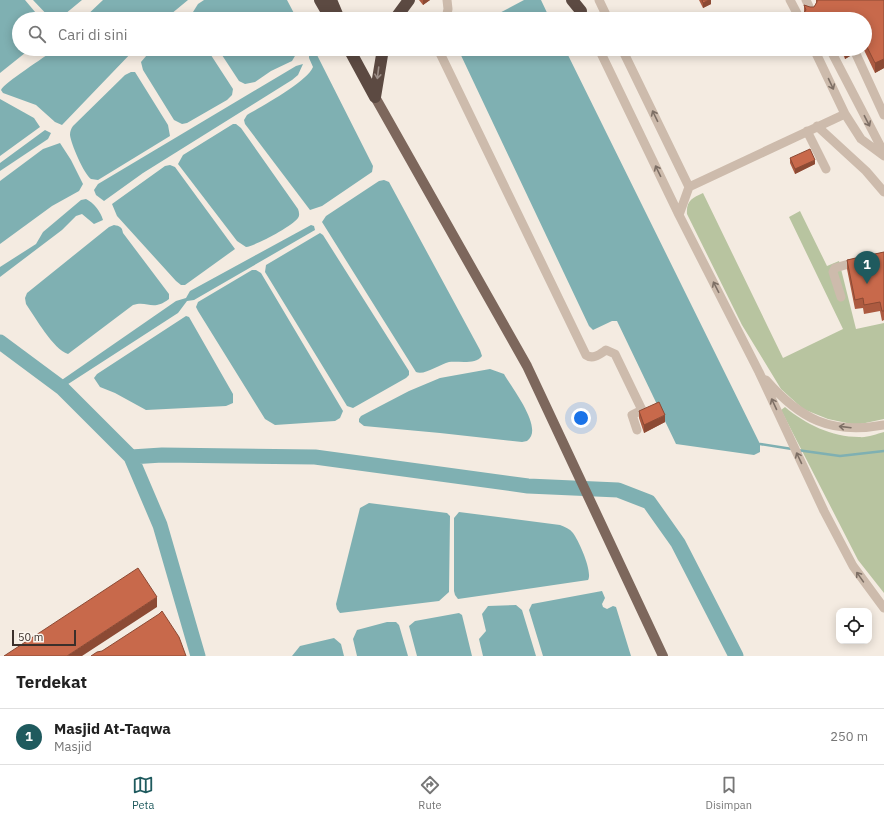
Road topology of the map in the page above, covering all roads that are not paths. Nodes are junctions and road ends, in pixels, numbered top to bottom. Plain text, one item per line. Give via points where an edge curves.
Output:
1 (320, 0) edge
2 (331, 0) edge
3 (410, 0) edge
4 (447, 0) edge
5 (572, 0) edge
6 (599, 0) edge
7 (790, 0) edge
8 (806, 0) edge
9 (580, 10) edge
10 (811, 11) edge
11 (327, 12) edge
12 (336, 12) edge
13 (401, 12) edge
14 (447, 12) edge
15 (605, 12) edge
16 (796, 12) edge
17 (353, 56) edge
18 (381, 56) edge
19 (441, 56) edge
20 (602, 56) edge
21 (625, 56) edge
22 (817, 56) edge
23 (834, 56) edge
24 (857, 56) edge
25 (375, 97) junction
26 (845, 114) junction
27 (884, 115) edge
28 (817, 126) junction
29 (807, 131) junction
30 (884, 155) edge
31 (826, 168) dead end
32 (689, 187) junction
33 (884, 192) edge
34 (679, 215) junction
35 (870, 258) edge
36 (841, 297) dead end
37 (759, 372) junction
38 (884, 425) edge
39 (637, 430) dead end
40 (884, 608) edge
41 (664, 656) edge

1 - 11 highway
2 - 12 highway
3 - 13 highway
4 - 14 street
5 - 9 highway
6 - 15 street
7 - 16 street
8 - 10 street
17 - 25 highway
18 -> 25 highway
19 - 39 street via 586,355 590,358 606,350 615,354 642,410 632,417
34 -> 20 street
32 -> 21 street
22 -> 26 street
23 -> 30 street
24 - 27 street
25 - 41 main road via 527,366
26 - 28 street
26 - 30 street via 861,138
28 - 29 street
28 - 33 street via 866,171
29 - 31 street
29 - 32 street
32 - 34 street
37 -> 34 street
35 - 36 street via 835,268 833,272
38 -> 37 street via 849,428 825,424 802,414
40 -> 37 street via 853,566

